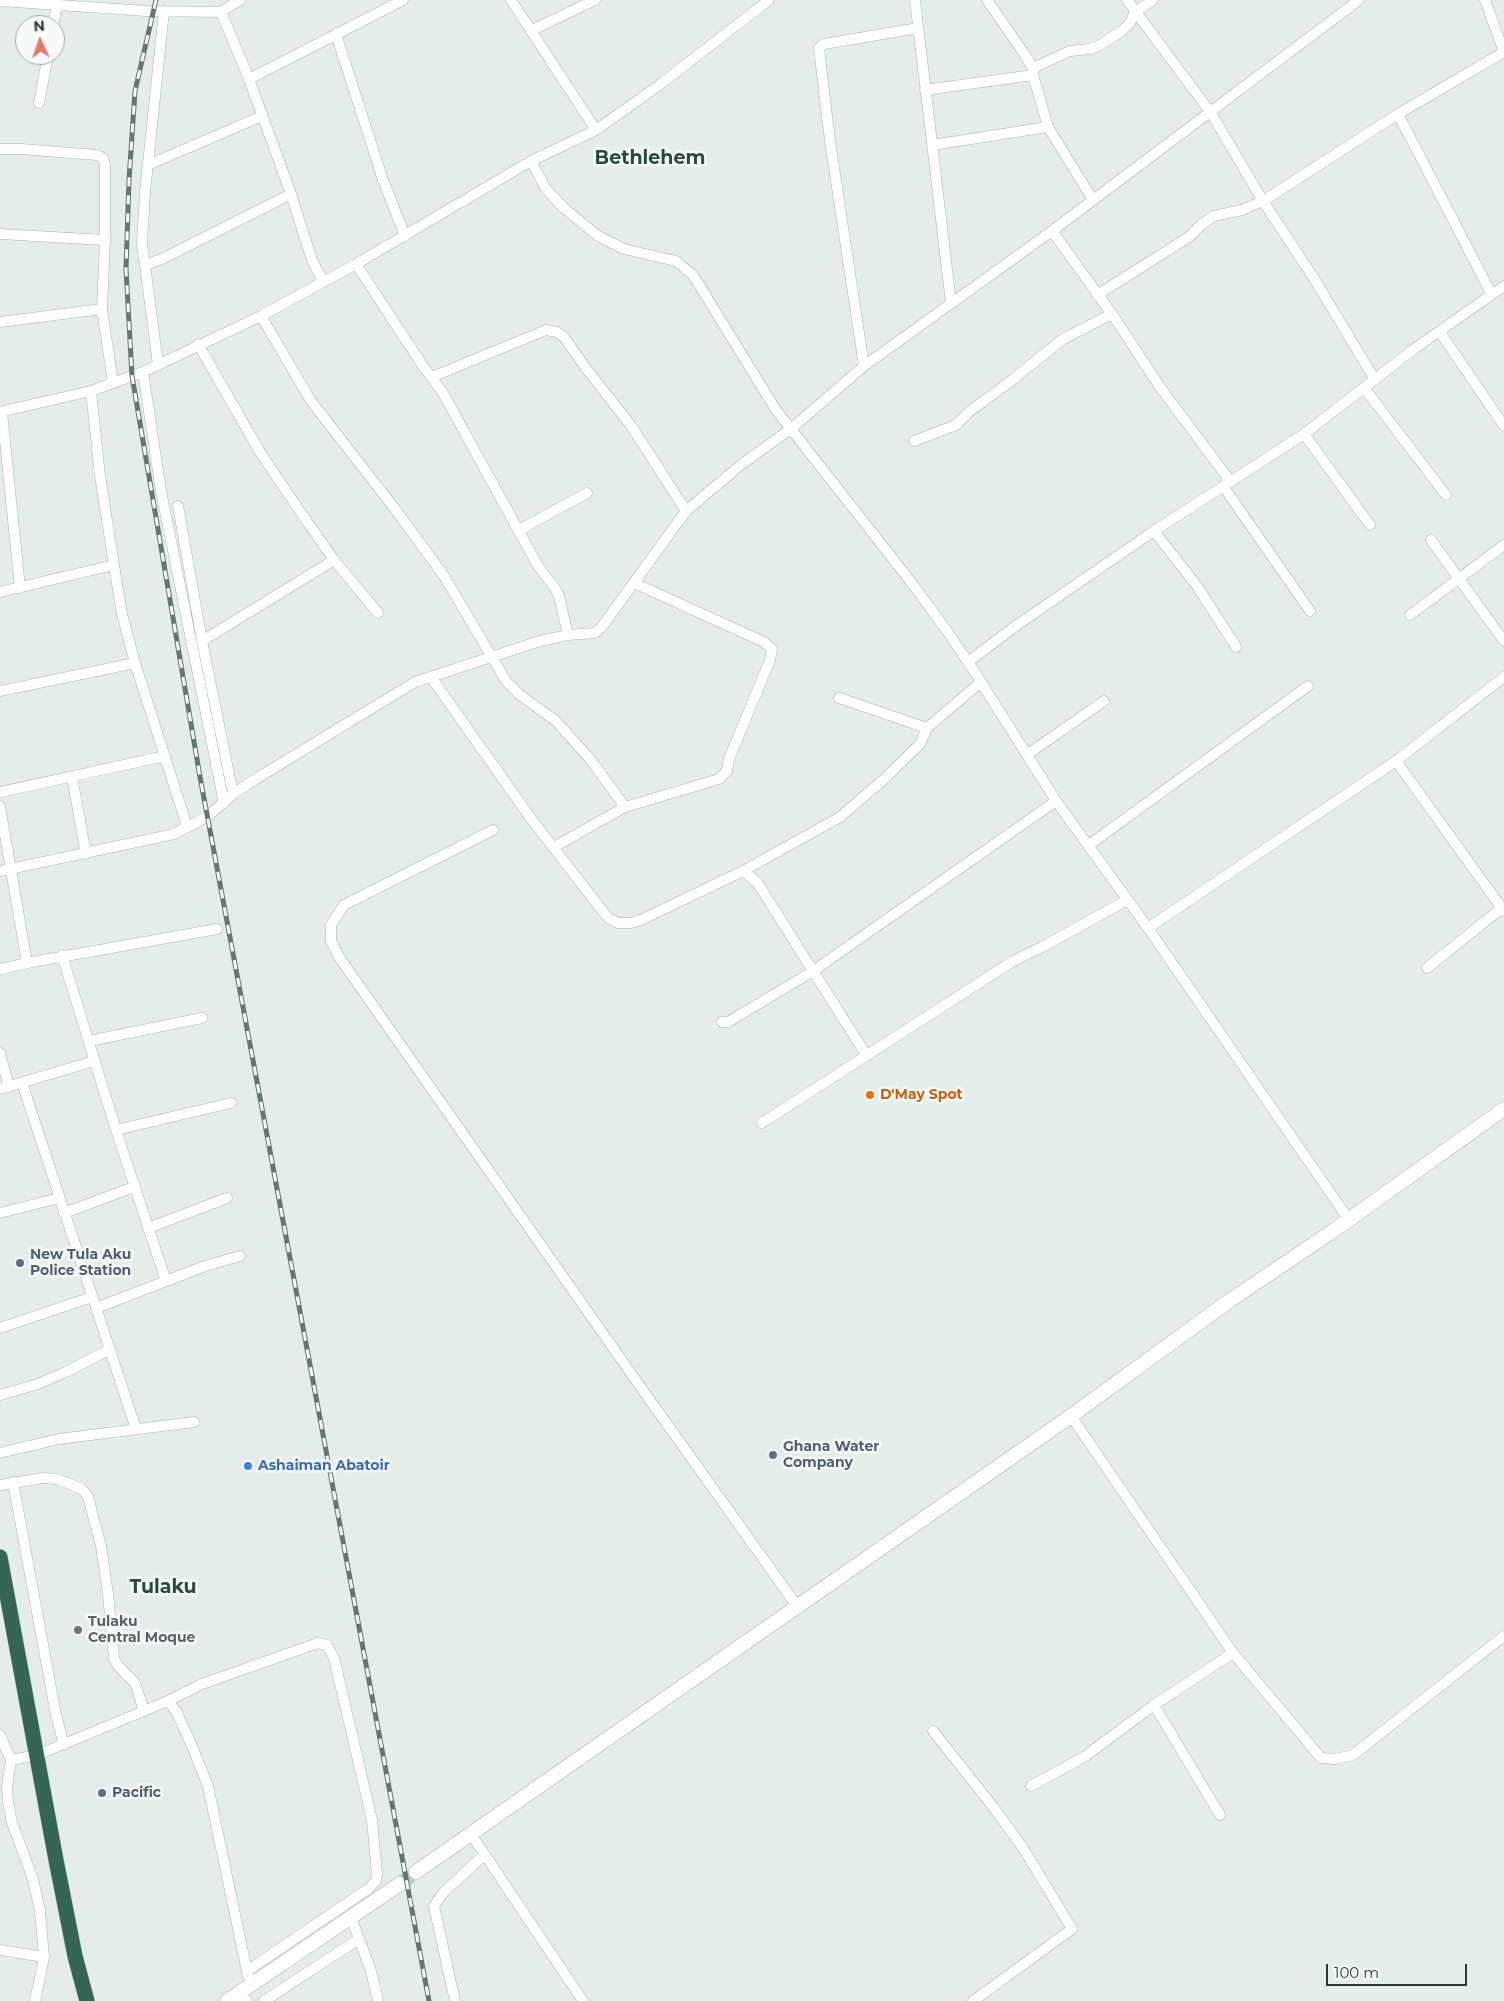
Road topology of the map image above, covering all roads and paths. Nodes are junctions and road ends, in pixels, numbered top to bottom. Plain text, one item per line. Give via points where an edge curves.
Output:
1 (149, 0) edge
2 (240, 0) edge
3 (403, 0) edge
4 (511, 0) edge
5 (595, 0) edge
6 (769, 0) edge
7 (914, 0) edge
8 (987, 0) edge
9 (1127, 0) edge
10 (1153, 0) edge
11 (1359, 0) edge
12 (1485, 0) edge
13 (0, 1) edge
14 (46, 2) edge
15 (57, 4) junction
16 (146, 11) junction
17 (164, 11) junction
18 (221, 12) junction
19 (1136, 12) junction
20 (55, 15) edge
21 (918, 28) junction
22 (532, 30) junction
23 (336, 34) junction
24 (1504, 52) edge
25 (46, 65) edge
26 (1033, 71) junction
27 (248, 79) junction
28 (925, 90) junction
29 (39, 103) dead end
30 (1211, 113) junction
31 (1398, 114) junction
32 (262, 116) junction
33 (1048, 127) junction
34 (596, 130) junction
35 (932, 145) junction
36 (0, 149) edge
37 (531, 161) junction
38 (148, 165) junction
39 (291, 194) junction
40 (1093, 200) junction
41 (1263, 201) junction
42 (1052, 231) junction
43 (0, 234) edge
44 (405, 236) junction
45 (105, 240) junction
46 (356, 264) junction
47 (145, 266) junction
48 (323, 281) junction
49 (1504, 286) edge
50 (1097, 294) junction
51 (1491, 294) junction
52 (950, 303) junction
53 (102, 309) junction
54 (1112, 314) junction
55 (260, 316) junction
56 (0, 322) edge
57 (1440, 332) junction
58 (198, 344) junction
59 (158, 365) junction
60 (864, 366) junction
61 (144, 372) junction
62 (432, 377) junction
63 (1375, 380) junction
64 (112, 383) junction
65 (1365, 389) junction
66 (91, 391) junction
67 (1, 412) edge
68 (1504, 426) edge
69 (792, 428) junction
70 (1304, 434) junction
71 (914, 441) dead end
72 (1227, 483) junction
73 (587, 493) dead end
74 (1446, 495) dead end
75 (178, 506) dead end
76 (686, 511) junction
77 (1370, 525) dead end
78 (518, 530) junction
79 (1154, 531) junction
80 (1431, 540) dead end
81 (1504, 545) edge
82 (334, 560) junction
83 (114, 565) junction
84 (1458, 578) junction
85 (634, 583) junction
86 (20, 588) junction
87 (0, 592) edge
88 (1310, 611) dead end
89 (378, 613) dead end
90 (1410, 616) dead end
91 (568, 634) junction
92 (202, 641) junction
93 (1504, 641) edge
94 (1236, 646) dead end
95 (492, 656) junction
96 (136, 662) junction
97 (968, 662) junction
98 (431, 677) junction
99 (1504, 677) edge
100 (981, 682) junction
101 (1308, 686) dead end
102 (0, 691) edge
103 (838, 698) dead end
104 (1104, 701) dead end
105 (927, 728) junction
106 (1028, 754) junction
107 (165, 756) junction
108 (1396, 761) junction
109 (72, 777) junction
110 (0, 792) edge
111 (233, 794) junction
112 (1056, 801) junction
113 (224, 803) junction
114 (0, 806) edge
115 (625, 807) junction
116 (187, 826) junction
117 (493, 830) dead end
118 (1088, 845) junction
119 (554, 847) junction
120 (86, 854) junction
121 (11, 869) junction
122 (0, 871) edge
123 (743, 871) junction
124 (1127, 900) junction
125 (1503, 909) edge
126 (1148, 928) junction
127 (217, 929) dead end
128 (62, 955) junction
129 (27, 963) junction
130 (1427, 968) dead end
131 (0, 969) edge
132 (813, 971) junction
133 (202, 1018) dead end
134 (722, 1022) dead end
135 (89, 1041) junction
136 (0, 1052) edge
137 (867, 1056) junction
138 (94, 1061) junction
139 (22, 1083) junction
140 (5, 1088) edge
141 (231, 1102) dead end
142 (1504, 1109) edge
143 (762, 1123) dead end
144 (116, 1130) junction
145 (134, 1187) junction
146 (58, 1198) junction
147 (228, 1198) dead end
148 (0, 1213) edge
149 (64, 1213) junction
150 (1349, 1220) junction
151 (148, 1228) junction
152 (240, 1256) dead end
153 (166, 1281) junction
154 (92, 1297) junction
155 (96, 1308) junction
156 (0, 1328) edge
157 (110, 1349) junction
158 (0, 1395) edge
159 (1071, 1416) junction
160 (194, 1422) dead end
161 (136, 1429) junction
162 (0, 1453) edge
163 (13, 1482) junction
164 (0, 1485) edge
165 (0, 1558) edge
166 (797, 1606) junction
167 (1504, 1636) edge
168 (1233, 1653) junction
169 (168, 1701) junction
170 (1154, 1705) junction
171 (144, 1711) junction
172 (933, 1731) dead end
173 (0, 1735) edge
174 (64, 1745) junction
175 (37, 1755) junction
176 (11, 1760) junction
177 (4, 1774) edge
178 (1031, 1786) dead end
179 (1220, 1816) dead end
180 (471, 1834) junction
181 (484, 1855) junction
182 (416, 1872) tunnel mouth
183 (400, 1884) tunnel mouth
184 (351, 1916) junction
185 (359, 1939) junction
186 (0, 1950) edge
187 (44, 1957) junction
188 (246, 1987) edge
189 (84, 1998) edge
190 (35, 2001) edge
191 (227, 2001) edge
192 (264, 2001) edge
193 (378, 2001) edge
194 (455, 2001) edge
195 (583, 2001) edge
196 (972, 2001) edge

1 - 16 street
2 - 18 street
3 - 23 street
4 - 22 street
5 - 22 street
6 - 34 street
7 - 21 street
8 - 26 street
9 - 19 street
10 - 19 street
11 - 30 street
12 - 24 street
13 - 14 street
14 - 15 street
15 - 16 street
15 - 20 street
16 - 17 street
17 - 18 street
17 - 38 street
18 - 27 street
19 - 26 street via 1123,30 1100,45 1070,51
19 - 30 street
21 - 28 street
21 - 60 street via 824,44 819,48
22 - 34 street
23 - 27 street
23 - 44 street via 383,180
24 - 31 street
25 - 29 street
26 - 28 street
26 - 33 street
27 - 32 street
28 - 35 street
30 - 40 street
30 - 41 street
31 - 41 street
31 - 51 street
32 - 38 street
32 - 39 street
33 - 35 street
33 - 40 street
34 - 37 street
35 - 52 street
36 - 45 street via 103,158
37 - 44 street
37 - 69 street via 546,189 598,236 624,249 683,265 776,410
38 - 47 street via 142,244
39 - 47 street
39 - 48 street via 312,260
40 - 42 street
41 - 50 street via 1214,216 1182,242
41 - 63 street
42 - 50 street
42 - 52 street
43 - 45 street
44 - 46 street
45 - 53 street
46 - 48 street
46 - 62 street
47 - 59 street
48 - 55 street
49 - 51 street
50 - 54 street
51 - 57 street
52 - 60 street
53 - 56 street
53 - 64 street
54 - 71 street via 1063,339 956,425
54 - 72 street
55 - 58 street
55 - 95 street via 311,401 444,576
57 - 63 street
57 - 68 street
58 - 59 street
58 - 82 street via 260,452
59 - 61 street
60 - 69 street
61 - 64 street
61 - 113 street via 161,491
62 - 76 street via 546,330 557,332 632,427
62 - 78 street
63 - 65 street
64 - 66 street
65 - 70 street
65 - 74 street
66 - 67 street
66 - 83 street
67 - 86 street
69 - 76 street
69 - 97 street via 911,582
70 - 72 street
70 - 77 street
72 - 79 street
72 - 88 street
73 - 78 street
75 - 92 street
76 - 85 street
78 - 91 street via 559,596
79 - 94 street via 1197,586
79 - 97 street
80 - 84 street
81 - 84 street
82 - 89 street
82 - 92 street
83 - 86 street
83 - 96 street via 122,614
84 - 90 street
84 - 93 street
85 - 91 street via 595,633
85 - 115 street via 764,642 772,649 727,771 719,779
86 - 87 street
91 - 95 street
92 - 111 street
95 - 98 street
95 - 115 street via 513,689 556,721 590,759
96 - 102 street
96 - 107 street
97 - 100 street
98 - 111 street via 401,690
98 - 119 street
99 - 108 street
100 - 105 street
100 - 106 street
101 - 118 street
103 - 105 street
104 - 106 street
105 - 123 street via 920,744 840,817
106 - 112 street
107 - 109 street
107 - 116 street
108 - 125 street
108 - 126 street
109 - 110 street
109 - 120 street
111 - 113 street
112 - 118 street
112 - 132 street
113 - 116 street via 208,816
114 - 121 street
115 - 119 street
116 - 120 street via 165,837
117 - 166 street via 344,905 331,925 331,941 339,957
118 - 124 street
119 - 123 street via 608,918 618,923 641,920
120 - 121 street
121 - 122 street
121 - 129 street
123 - 132 street via 757,882
124 - 126 street
124 - 137 street via 1013,961
125 - 130 street
126 - 150 street
127 - 128 street
128 - 129 street
128 - 135 street
129 - 131 street
132 - 134 street via 728,1022
132 - 137 street
133 - 135 street
135 - 138 street
136 - 140 street
137 - 143 street
138 - 139 street
138 - 144 street
139 - 140 street
139 - 146 street
141 - 144 street
142 - 150 street
144 - 145 street
145 - 149 street
145 - 151 street
146 - 148 street
146 - 149 street
147 - 151 street
149 - 154 street
150 - 159 street via 1229,1301
151 - 153 street
152 - 153 street
153 - 155 street
154 - 155 street
154 - 156 street
155 - 157 street
157 - 158 street via 38,1384
157 - 161 street
159 - 166 street
159 - 168 street
160 - 161 street
161 - 162 street via 59,1439
163 - 164 street
163 - 171 street via 57,1479 82,1489 88,1497 101,1546 114,1659 135,1683
163 - 174 street
165 - 175 highway
166 - 180 street
167 - 168 street via 1353,1755 1335,1759 1321,1758
168 - 170 street
169 - 171 street
169 - 188 street via 176,1711 208,1786
169 - 188 street via 202,1684 318,1643 327,1645 334,1658 372,1820 376,1881
170 - 178 street via 1084,1757
170 - 179 street
171 - 174 street
172 - 196 street via 1023,1848 1072,1929
173 - 176 street
174 - 175 street
175 - 176 street
175 - 189 highway
176 - 177 street
177 - 187 street via 12,1823 33,1879 40,1911
180 - 181 street
180 - 182 street
181 - 194 street via 443,1893 434,1906
181 - 195 street
183 - 184 street
184 - 185 street
184 - 188 street
185 - 192 street
185 - 193 street
186 - 187 street
187 - 190 street
188 - 191 street

